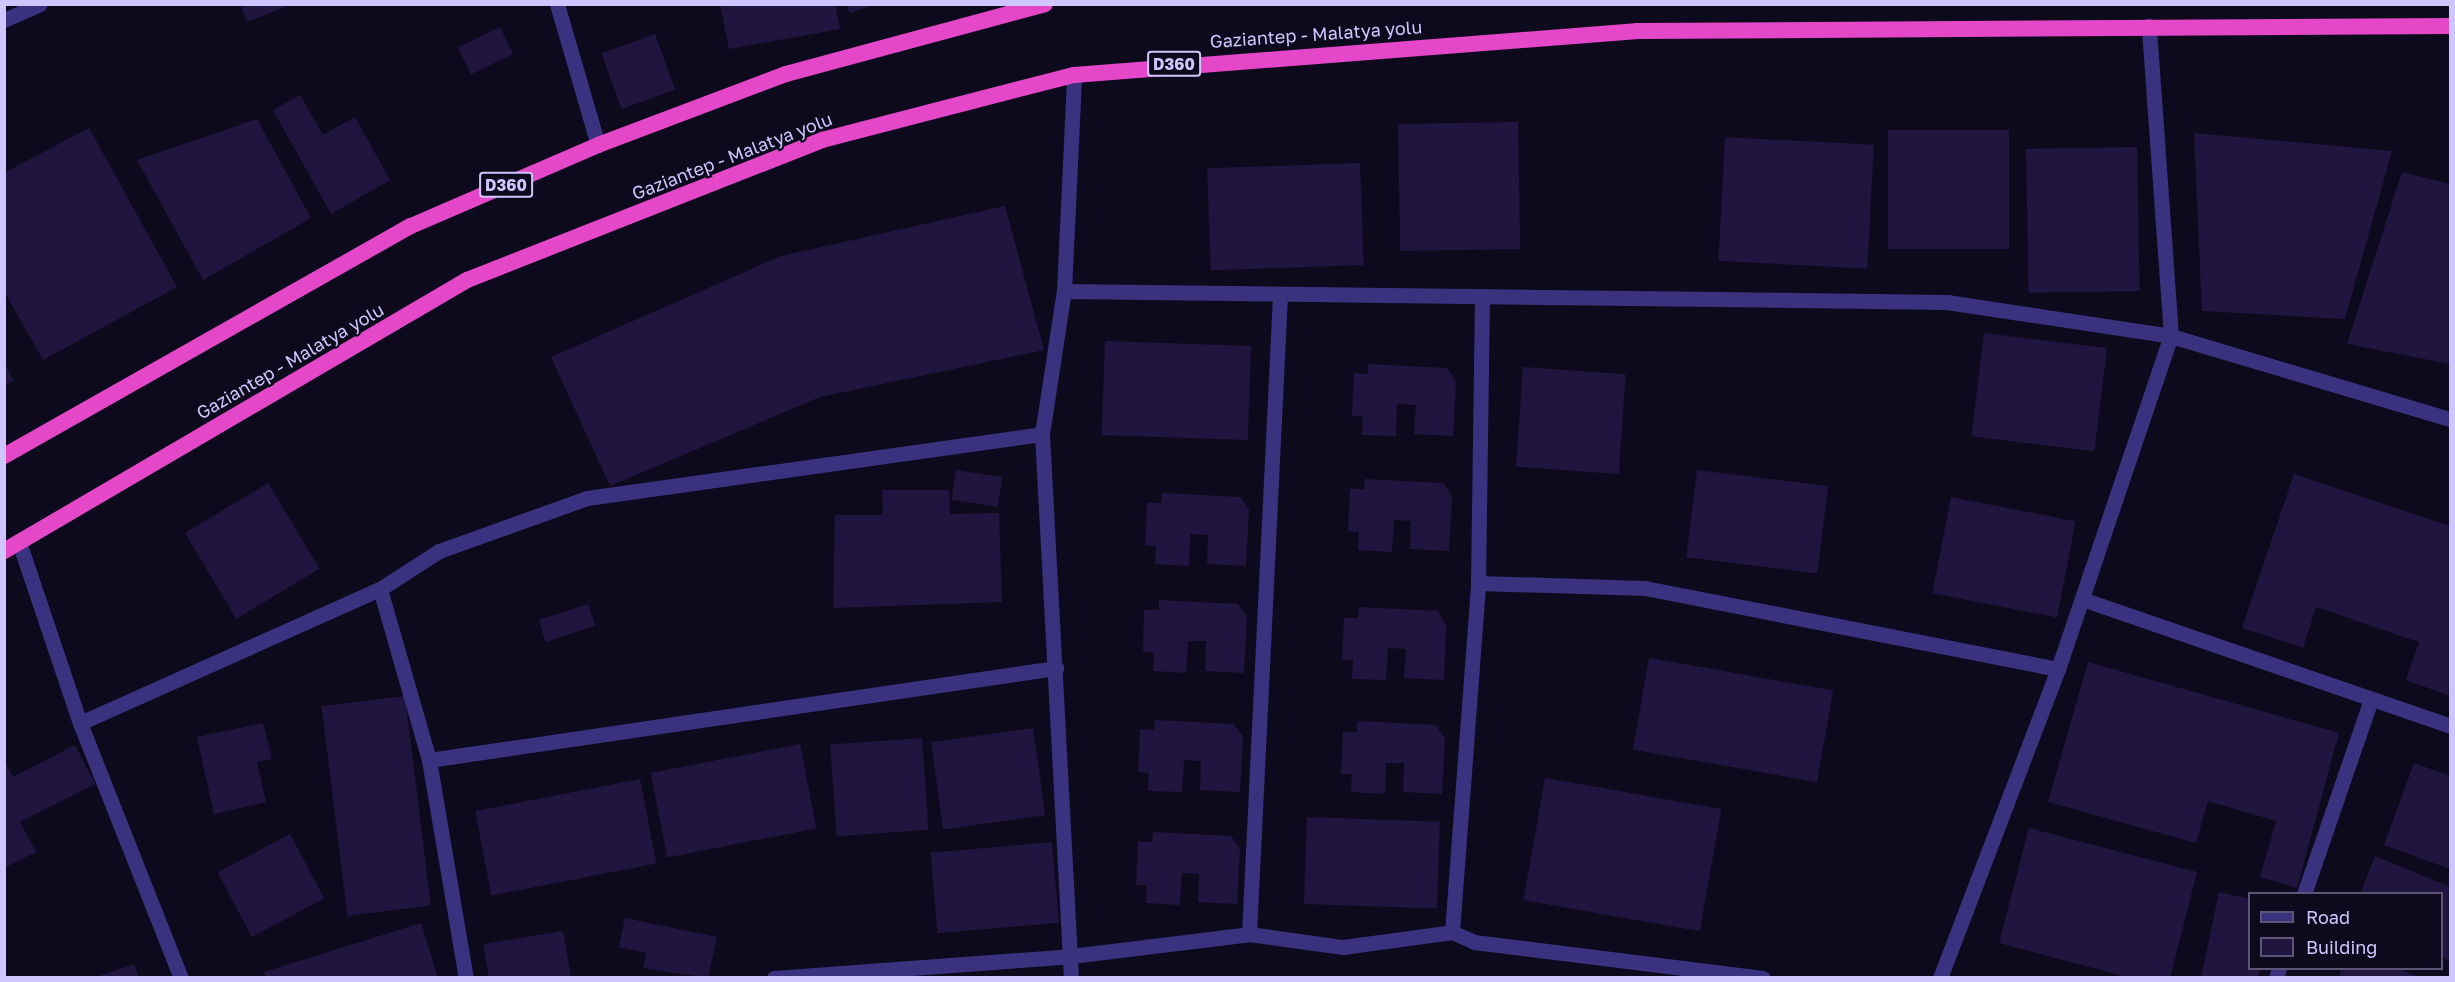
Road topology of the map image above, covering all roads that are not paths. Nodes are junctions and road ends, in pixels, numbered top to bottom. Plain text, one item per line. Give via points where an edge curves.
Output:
1 (40, 4) edge
2 (557, 4) edge
3 (1046, 4) edge
4 (4, 20) edge
5 (2149, 26) junction
6 (2451, 26) edge
7 (1074, 75) junction
8 (598, 145) junction
9 (1064, 291) junction
10 (1280, 295) junction
11 (1482, 296) junction
12 (2171, 336) junction
13 (2451, 419) edge
14 (1042, 434) junction
15 (4, 456) edge
16 (19, 542) junction
17 (4, 551) edge
18 (1478, 583) junction
19 (380, 589) junction
20 (2082, 598) junction
21 (1056, 668) junction
22 (2058, 669) junction
23 (2371, 699) junction
24 (80, 723) junction
25 (2451, 726) edge
26 (429, 760) junction
27 (2305, 892) edge
28 (1452, 932) junction
29 (1250, 934) junction
30 (1071, 956) junction
31 (181, 978) edge
32 (466, 978) edge
33 (774, 978) edge
34 (1071, 978) edge
35 (1763, 978) edge
36 (1940, 978) edge

1 - 4 street
2 - 8 street
3 - 8 highway, D360 via 786,74
5 - 6 highway, Gaziantep - Malatya yolu / D360
5 - 7 highway, Gaziantep - Malatya yolu / D360 via 1638,31
5 - 12 street
7 - 9 street
7 - 16 highway, Gaziantep - Malatya yolu / D360 via 822,140 467,280
8 - 15 highway, D360 via 411,226
9 - 10 street
9 - 14 street
10 - 11 street
10 - 29 street
11 - 12 street via 1947,302
11 - 18 street
12 - 13 street
12 - 20 street
14 - 19 street via 586,498 439,551
14 - 21 street
16 - 17 highway, Gaziantep - Malatya yolu / D360
16 - 24 street
18 - 22 street via 1645,588
18 - 28 street
19 - 24 street
19 - 26 street
20 - 22 street
20 - 23 street
21 - 26 street
21 - 30 street
22 - 36 street
23 - 25 street
23 - 27 street
24 - 31 street
26 - 32 street
28 - 29 street via 1343,947
28 - 35 street via 1474,942
29 - 30 street
30 - 33 street
30 - 34 street

